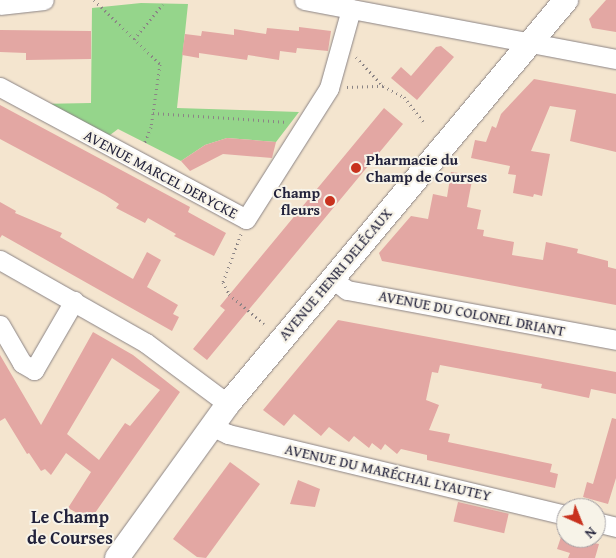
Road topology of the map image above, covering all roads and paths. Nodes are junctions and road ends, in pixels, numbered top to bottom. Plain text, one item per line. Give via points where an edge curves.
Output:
1 (44, 0) edge
2 (94, 0) edge
3 (304, 0) edge
4 (566, 0) edge
5 (163, 4) dead end
6 (0, 5) edge
7 (351, 9) junction
8 (134, 39) junction
9 (343, 43) junction
10 (529, 44) junction
11 (616, 59) edge
12 (383, 86) junction
13 (0, 87) edge
14 (329, 88) junction
15 (153, 113) junction
16 (423, 120) dead end
17 (306, 124) junction
18 (134, 159) junction
19 (246, 219) junction
20 (0, 260) edge
21 (331, 278) junction
22 (74, 302) junction
23 (264, 324) dead end
24 (0, 325) edge
25 (616, 340) edge
26 (228, 404) junction
27 (211, 426) junction
28 (556, 513) edge
29 (117, 558) edge

1 - 6 street
2 - 8 path
3 - 7 street
4 - 10 street, AVENUE HENRI DELÉCAUX
5 - 8 path
7 - 9 street, AVENUE MARCEL DERYCKE
7 - 10 street
8 - 15 path via 160,64
9 - 12 path
9 - 14 street, AVENUE MARCEL DERYCKE
10 - 11 street
10 - 21 street, AVENUE HENRI DELÉCAUX
12 - 14 path
12 - 16 path via 404,97
13 - 18 street, AVENUE MARCEL DERYCKE
14 - 17 street, AVENUE MARCEL DERYCKE
15 - 17 path
15 - 18 path via 145,143
17 - 19 street, AVENUE MARCEL DERYCKE
18 - 19 street, AVENUE MARCEL DERYCKE
19 - 23 path via 223,282 229,294
20 - 22 street
21 - 25 street, AVENUE DU COLONEL DRIANT via 348,290
21 - 26 street, AVENUE HENRI DELÉCAUX
22 - 24 street via 34,370 22,363
22 - 26 street via 146,343
26 - 27 street, AVENUE HENRI DELÉCAUX
27 - 28 street, AVENUE DU MARÉCHAL LYAUTEY via 228,434
27 - 29 street, AVENUE HENRI DELÉCAUX

